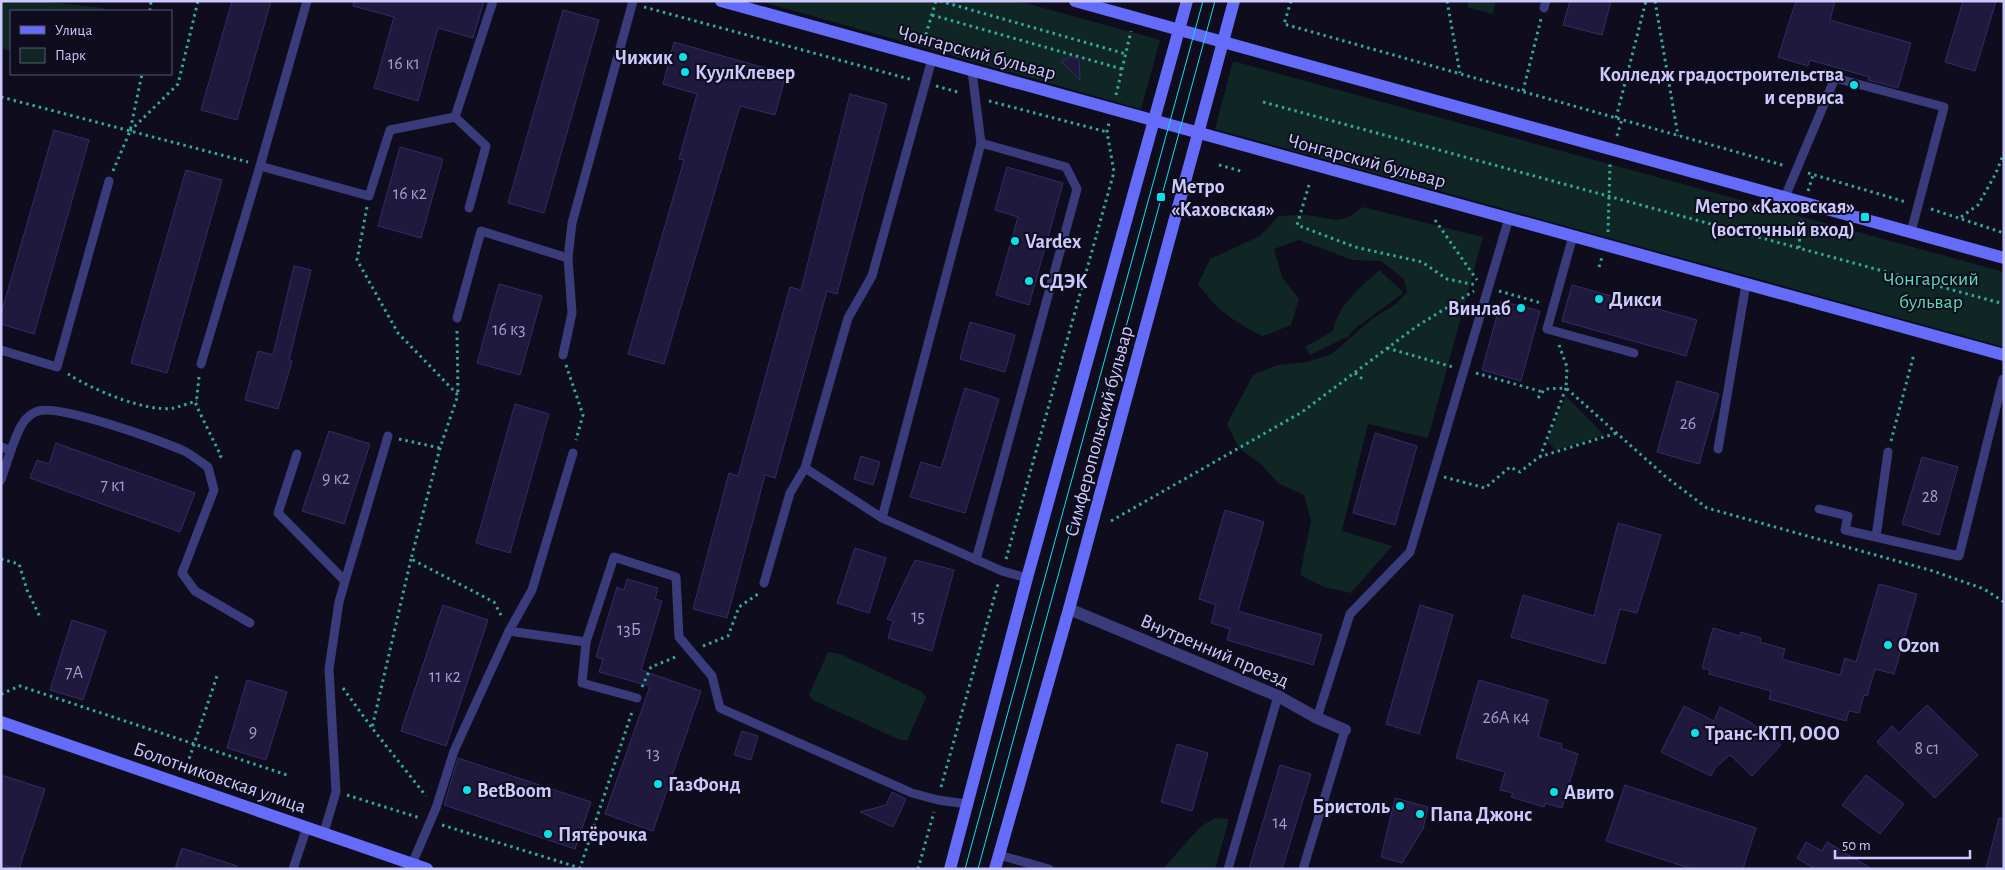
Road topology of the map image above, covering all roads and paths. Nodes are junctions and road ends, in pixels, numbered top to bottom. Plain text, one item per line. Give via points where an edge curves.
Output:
1 (198, 1) edge
2 (307, 1) edge
3 (493, 1) edge
4 (721, 1) edge
5 (938, 1) edge
6 (1075, 1) edge
7 (1187, 1) edge
8 (1234, 1) edge
9 (1291, 1) edge
10 (1447, 1) edge
11 (1646, 1) edge
12 (1654, 1) edge
13 (632, 2) edge
14 (1545, 5) edge
15 (932, 15) junction
16 (1135, 18) junction
17 (1179, 30) junction
18 (1222, 42) junction
19 (1126, 54) junction
20 (919, 56) junction
21 (932, 59) junction
22 (1122, 69) junction
23 (972, 70) junction
24 (1460, 73) junction
25 (142, 75) edge
26 (925, 83) junction
27 (1522, 91) junction
28 (1, 97) edge
29 (974, 97) junction
30 (1263, 102) dead end
31 (1112, 109) junction
32 (455, 117) junction
33 (1616, 118) junction
34 (1622, 119) junction
35 (1155, 121) junction
36 (130, 131) junction
37 (1199, 133) junction
38 (1678, 136) junction
39 (981, 143) junction
40 (1614, 151) junction
41 (2004, 153) edge
42 (1219, 165) dead end
43 (260, 166) junction
44 (1798, 169) junction
45 (1244, 172) dead end
46 (109, 181) joint
47 (1309, 185) dead end
48 (369, 196) junction
49 (1610, 196) junction
50 (1786, 197) junction
51 (1918, 205) junction
52 (469, 208) dead end
53 (1509, 218) junction
54 (1961, 218) junction
55 (1434, 220) dead end
56 (1911, 232) junction
57 (2004, 233) edge
58 (1573, 236) junction
59 (1605, 245) junction
60 (568, 258) junction
61 (2004, 258) edge
62 (1600, 266) dead end
63 (1746, 284) junction
64 (1481, 286) junction
65 (1496, 290) dead end
66 (2004, 304) edge
67 (1553, 306) junction
68 (457, 318) joint
69 (1554, 330) junction
70 (1, 350) edge
71 (1634, 353) dead end
72 (1914, 354) dead end
73 (2004, 354) edge
74 (563, 356) joint
75 (201, 364) joint
76 (57, 367) junction
77 (1354, 373) junction
78 (2003, 379) edge
79 (1365, 381) dead end
80 (1566, 388) junction
81 (458, 395) junction
82 (1538, 398) dead end
83 (197, 401) junction
84 (1618, 433) junction
85 (388, 436) joint
86 (1, 447) edge
87 (440, 448) junction
88 (1718, 449) dead end
89 (11, 450) junction
90 (1888, 452) joint
91 (573, 453) joint
92 (297, 454) dead end
93 (1540, 457) junction
94 (208, 467) junction
95 (805, 468) junction
96 (1434, 474) junction
97 (1, 480) edge
98 (1819, 509) dead end
99 (882, 518) junction
100 (1111, 521) dead end
101 (1876, 537) junction
102 (1, 559) edge
103 (411, 559) junction
104 (976, 560) junction
105 (1002, 571) junction
106 (1027, 578) junction
107 (345, 581) junction
108 (764, 583) dead end
109 (760, 593) dead end
110 (2004, 602) edge
111 (1069, 608) junction
112 (41, 619) dead end
113 (250, 623) dead end
114 (509, 631) junction
115 (586, 642) junction
116 (691, 651) junction
117 (329, 669) junction
118 (218, 673) dead end
119 (1, 694) edge
120 (1278, 696) junction
121 (637, 698) junction
122 (1317, 718) junction
123 (1, 722) edge
124 (372, 728) junction
125 (1346, 730) joint
126 (194, 744) junction
127 (290, 776) dead end
128 (181, 784) junction
129 (336, 792) junction
130 (938, 800) junction
131 (967, 804) junction
132 (436, 808) junction
133 (430, 821) junction
134 (307, 827) junction
135 (451, 828) junction
136 (324, 832) junction
137 (999, 854) junction
138 (412, 864) junction
139 (581, 868) edge
140 (293, 869) edge
141 (427, 869) edge
142 (918, 869) edge
143 (950, 869) edge
144 (995, 869) edge
145 (1049, 869) edge
146 (1228, 869) edge
147 (1303, 869) edge

1 - 36 path via 178,84
2 - 43 lane
3 - 32 lane
4 - 20 main road, Чонгарский бульвар
5 - 15 path
5 - 19 path
6 - 16 main road
7 - 17 main road, Симферопольский бульвар
8 - 18 main road, Симферопольский бульвар
9 - 24 path via 1284,24
10 - 24 path
11 - 33 path
12 - 38 path
13 - 26 path
13 - 60 lane via 572,223
14 - 27 path
15 - 20 path
15 - 22 path
16 - 17 main road
16 - 19 path
17 - 18 main road
17 - 35 main road, Симферопольский бульвар
18 - 37 main road, Симферопольский бульвар
18 - 40 main road
19 - 22 path
20 - 21 main road, Чонгарский бульвар
21 - 23 main road, Чонгарский бульвар
21 - 26 lane
22 - 31 path
23 - 29 lane
23 - 31 main road, Чонгарский бульвар
24 - 27 path
25 - 36 path
26 - 29 path
26 - 95 lane via 872,276 848,318
27 - 33 path
28 - 36 path
29 - 39 lane
29 - 105 path via 1107,132 1114,172
30 - 49 path
31 - 35 main road, Чонгарский бульвар
32 - 48 lane via 390,130
32 - 52 lane via 486,146
33 - 34 path
34 - 38 path
34 - 40 path
35 - 37 main road, Чонгарский бульвар
35 - 106 main road, Симферопольский бульвар
36 - 43 path
36 - 46 path
37 - 53 main road, Чонгарский бульвар
37 - 111 main road, Симферопольский бульвар
38 - 44 path
39 - 99 lane
39 - 104 lane via 1066,167 1077,189
40 - 49 path via 1610,164
40 - 50 main road
41 - 54 path via 1996,175 1978,205
42 - 45 path
43 - 48 lane
43 - 75 lane
44 - 50 lane
44 - 51 path
44 - 51 lane via 1835,78 1944,108
46 - 76 lane
47 - 64 path via 1297,225 1354,247 1422,262 1447,279
48 - 81 path via 357,260 398,333
49 - 59 path via 1610,225
49 - 66 path
50 - 56 main road
51 - 54 path
51 - 56 lane
53 - 58 main road, Чонгарский бульвар
53 - 96 lane
54 - 57 path
55 - 64 path
56 - 61 main road
58 - 59 main road, Чонгарский бульвар
58 - 67 lane
59 - 62 path
59 - 63 main road, Чонгарский бульвар
60 - 68 lane via 481,231
60 - 74 lane via 572,313
63 - 73 main road, Чонгарский бульвар
63 - 88 lane
64 - 77 path via 1417,326
65 - 67 path
67 - 69 lane via 1547,328
68 - 81 path
69 - 71 lane
69 - 80 path via 1568,367
70 - 76 lane
72 - 90 path
74 - 91 path via 583,415
75 - 83 path
76 - 83 path via 85,385 147,406 173,408
77 - 79 path
77 - 100 path via 1302,412
78 - 101 lane via 1959,556
80 - 82 path via 1545,389
80 - 84 path
80 - 93 path
81 - 87 path
83 - 94 path via 196,405 221,456
84 - 93 path
84 - 110 path via 1706,508 1933,571 1984,589
85 - 87 path
85 - 107 lane
86 - 89 lane
87 - 103 path
89 - 94 lane via 24,420 39,411 56,412 141,435 184,451
89 - 97 lane
90 - 101 lane
91 - 114 lane via 532,590
92 - 107 lane via 278,513
93 - 96 path via 1520,472 1510,467 1485,488
94 - 113 lane via 214,490 182,573 195,591
95 - 99 lane
95 - 108 lane via 790,493
96 - 122 lane via 1410,552 1350,614
98 - 101 lane via 1848,516 1845,530
99 - 104 lane
102 - 112 path via 19,564
103 - 114 path via 494,602
103 - 124 path
104 - 105 lane
105 - 106 lane
105 - 130 path
106 - 131 main road, Симферопольский бульвар
107 - 117 lane
109 - 116 path via 739,607 728,636
111 - 120 street, Внутренний проезд
111 - 137 main road, Симферопольский бульвар
114 - 115 lane
114 - 132 lane via 454,751
115 - 116 lane via 614,557 676,577 678,637
115 - 121 lane via 582,683
116 - 121 path via 652,667
116 - 130 lane via 712,676 720,708 912,793
117 - 124 path
117 - 129 lane
118 - 126 path
119 - 126 path via 20,686
120 - 122 street, Внутренний проезд
120 - 146 lane
121 - 139 path
122 - 125 street, Внутренний проезд
123 - 128 main road, Болотниковская улица
124 - 132 path
125 - 147 lane
126 - 127 path
126 - 128 path
128 - 134 main road, Болотниковская улица
129 - 133 path
129 - 136 lane
130 - 131 lane
130 - 142 path
131 - 143 main road, Симферопольский бульвар
132 - 133 lane
132 - 135 path
133 - 135 path
133 - 138 lane
134 - 136 main road, Болотниковская улица
134 - 140 lane
135 - 139 path
136 - 138 main road, Болотниковская улица
137 - 144 main road, Симферопольский бульвар
137 - 145 lane
138 - 141 main road, Болотниковская улица

